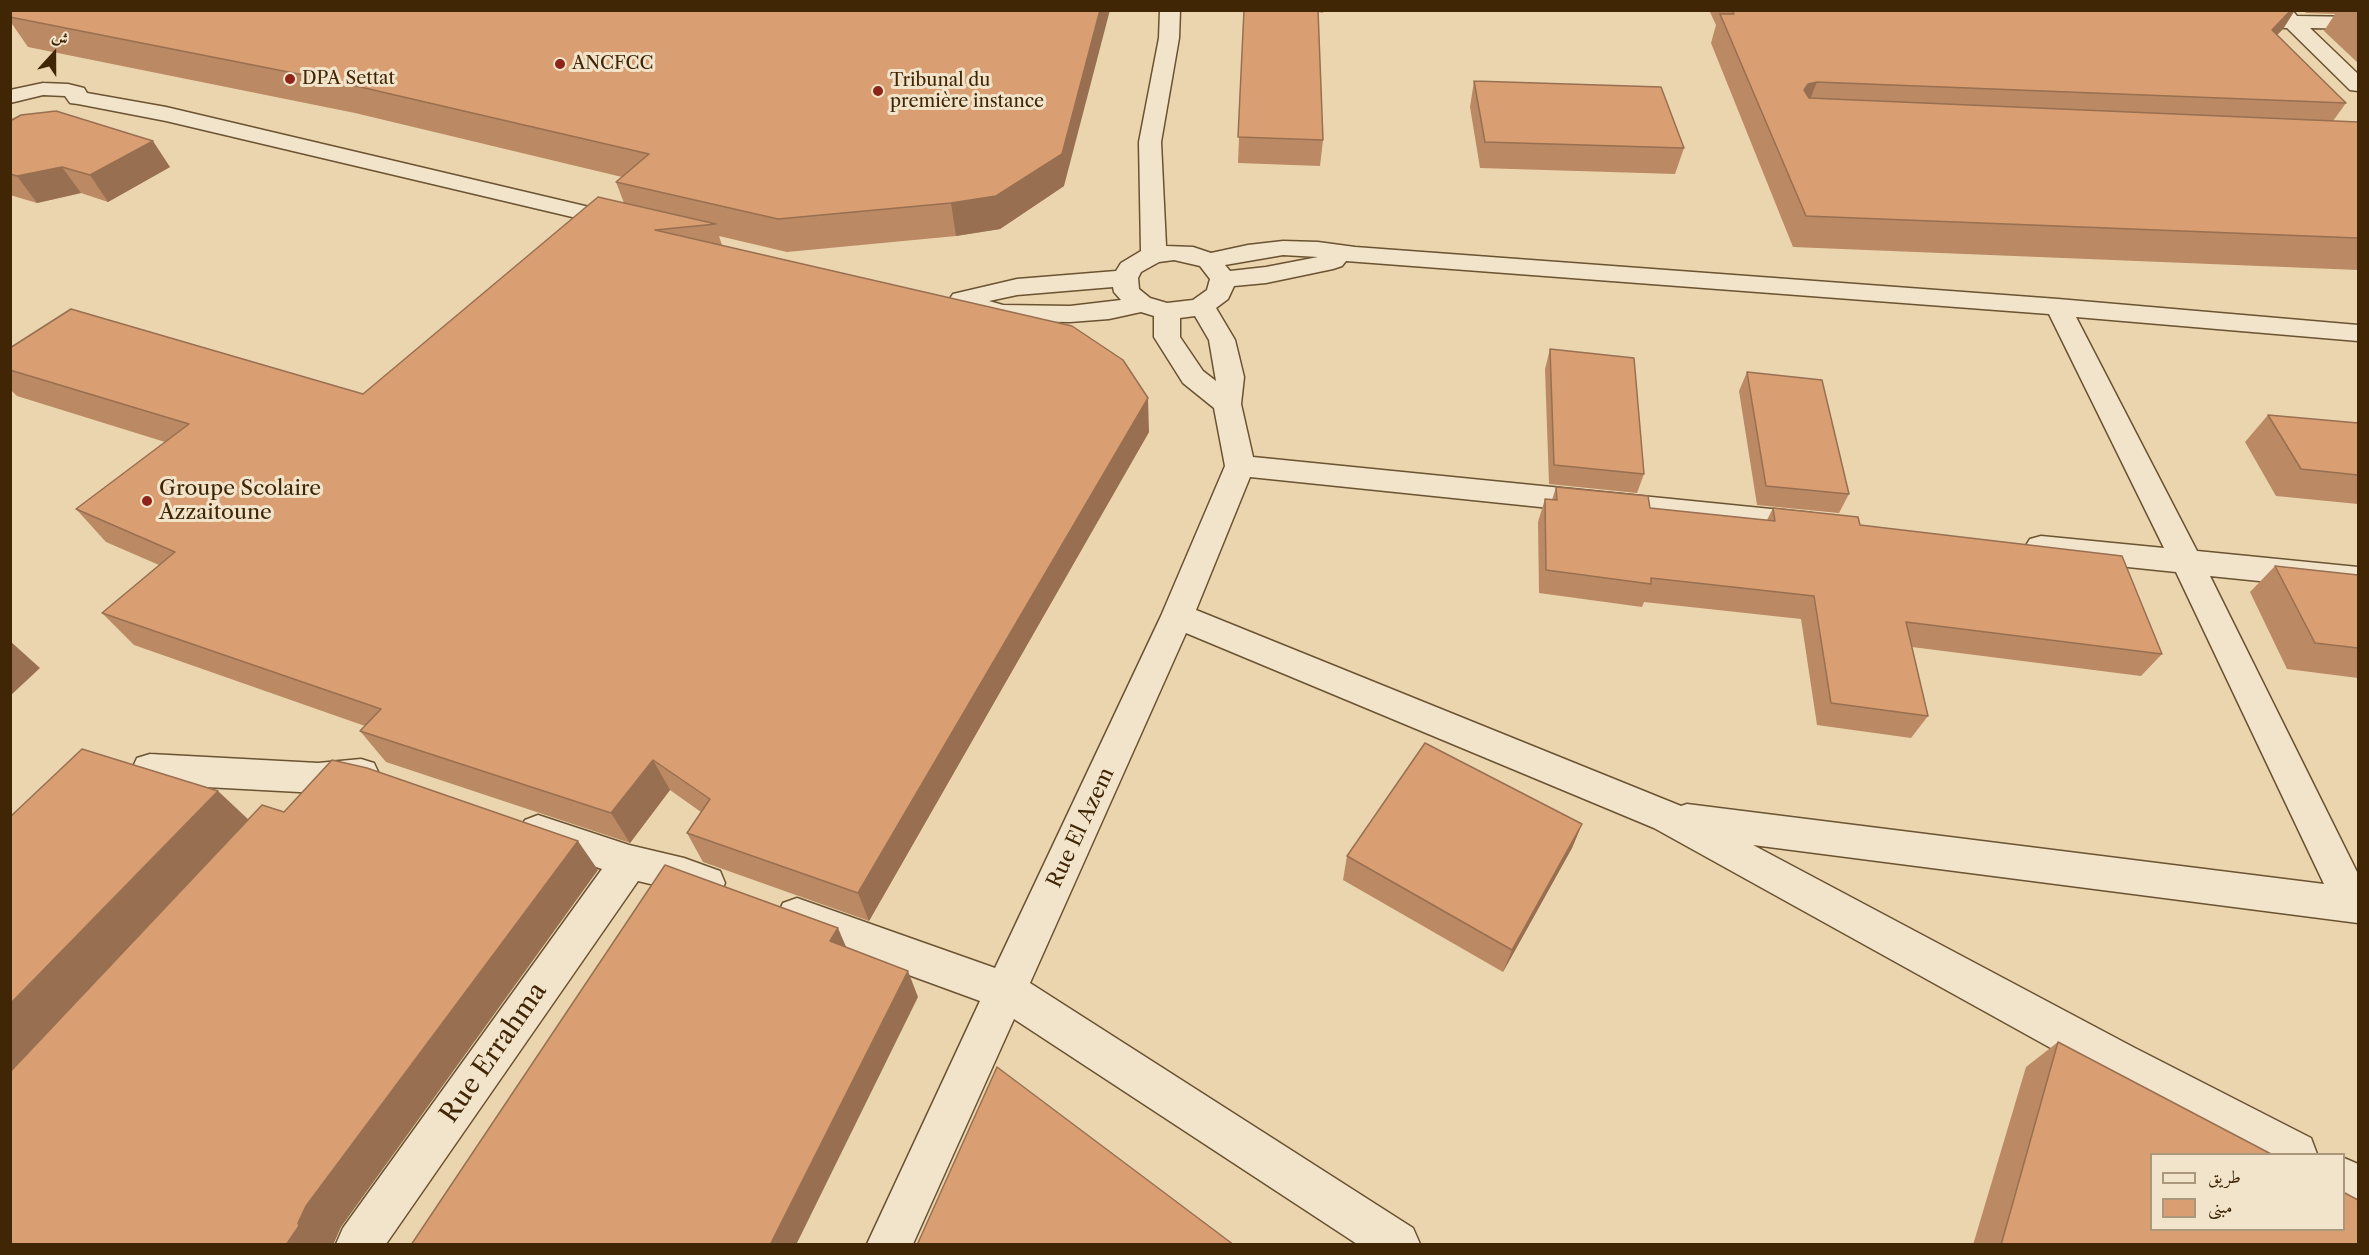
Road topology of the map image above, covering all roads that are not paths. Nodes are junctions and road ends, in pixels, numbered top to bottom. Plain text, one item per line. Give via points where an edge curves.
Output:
1 (1170, 10) edge
2 (2286, 16) edge
3 (2221, 20) edge
4 (2358, 23) edge
5 (2358, 85) edge
6 (16, 91) edge
7 (643, 227) edge
8 (1154, 255) junction
9 (1216, 270) junction
10 (1125, 278) junction
11 (1141, 304) junction
12 (1202, 306) junction
13 (2058, 307) junction
14 (1167, 311) junction
15 (2358, 333) edge
16 (1227, 404) junction
17 (1240, 465) junction
18 (1844, 527) edge
19 (2009, 544) edge
20 (2187, 562) junction
21 (2358, 579) edge
22 (1178, 616) junction
23 (150, 769) edge
24 (318, 778) junction
25 (394, 781) edge
26 (286, 813) edge
27 (1667, 817) junction
28 (506, 820) edge
29 (629, 862) junction
30 (2356, 906) edge
31 (1006, 991) junction
32 (2291, 1153) edge
33 (359, 1245) edge
34 (890, 1245) edge
35 (1397, 1245) edge

1 - 8 street via 1169,38 1150,142
2 - 3 street
2 - 4 street
2 - 5 street
6 - 7 street via 68,90 76,93 71,111 166,114
8 - 9 street via 1192,255
8 - 10 street via 1135,264
9 - 12 street via 1219,294
9 - 13 street via 1266,275 1355,255
10 - 11 street via 1127,292
10 - 11 street via 1017,287 951,300 1003,313 1070,314
11 - 14 street
12 - 14 street
12 - 16 street via 1222,340 1230,377
13 - 15 street
13 - 20 street
14 - 16 street via 1167,337 1193,377
16 - 17 street
17 - 18 street
17 - 22 street, Rue El Azem
19 - 20 street
20 - 21 street
20 - 30 street
22 - 27 street
22 - 31 street, Rue El Azem
23 - 24 street
24 - 25 street via 357,773
24 - 26 street
27 - 30 street
27 - 32 street
28 - 29 street
29 - 31 street via 684,875
29 - 33 street, Rue Errahma
31 - 34 street, Rue El Azem
31 - 35 street

